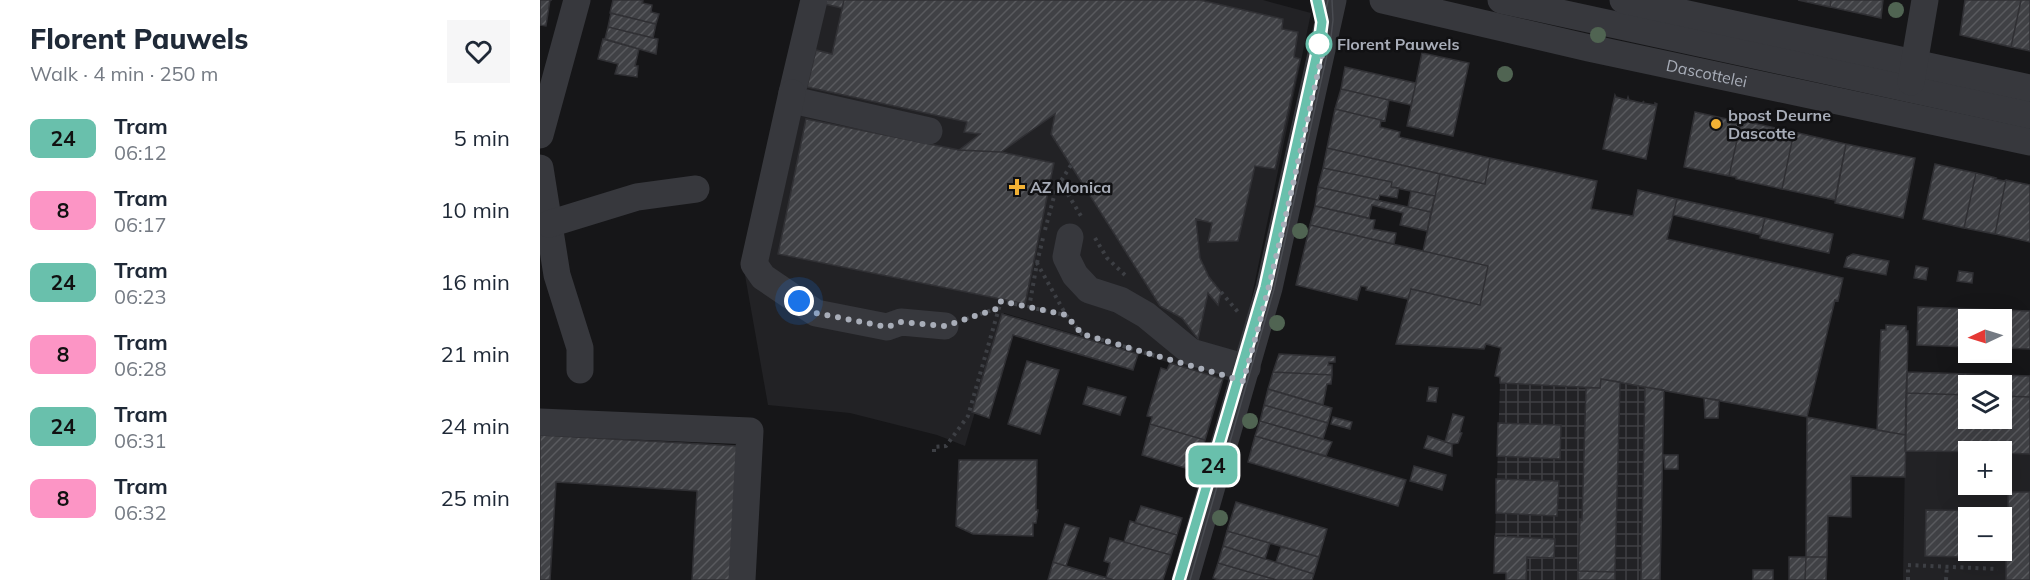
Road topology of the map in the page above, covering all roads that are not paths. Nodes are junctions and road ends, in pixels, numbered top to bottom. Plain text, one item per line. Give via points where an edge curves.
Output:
1 (577, 0) edge
2 (814, 0) edge
3 (1333, 0) edge
4 (1383, 0) edge
5 (1501, 0) edge
6 (1623, 0) edge
7 (1925, 0) edge
8 (551, 50) edge
9 (2030, 88) edge
10 (1910, 89) junction
11 (792, 93) junction
12 (2030, 115) edge
13 (929, 131) dead end
14 (540, 135) edge
15 (2030, 142) edge
16 (540, 168) edge
17 (696, 189) dead end
18 (549, 224) junction
19 (1082, 230) road end
20 (945, 326) road end
21 (1247, 368) junction
22 (580, 370) dead end
23 (540, 422) edge
24 (742, 580) edge
25 (1185, 580) edge

1 - 8 street
2 - 11 street
3 - 21 street via 1272,278
4 - 10 street, Dascottelei via 1589,48
5 - 10 street
6 - 10 street, Dascottelei
7 - 10 street
8 - 14 street
9 - 10 street, Dascottelei
10 - 12 street
10 - 15 street, Dascottelei
11 - 13 street via 796,101
11 - 20 street via 754,264 763,277 816,313 887,327 901,322
16 - 18 street
17 - 18 street via 637,197
18 - 22 street via 557,275 580,348
19 - 21 street via 1066,257 1089,290 1120,300 1146,315 1191,352
21 - 25 street
23 - 24 street via 750,431

